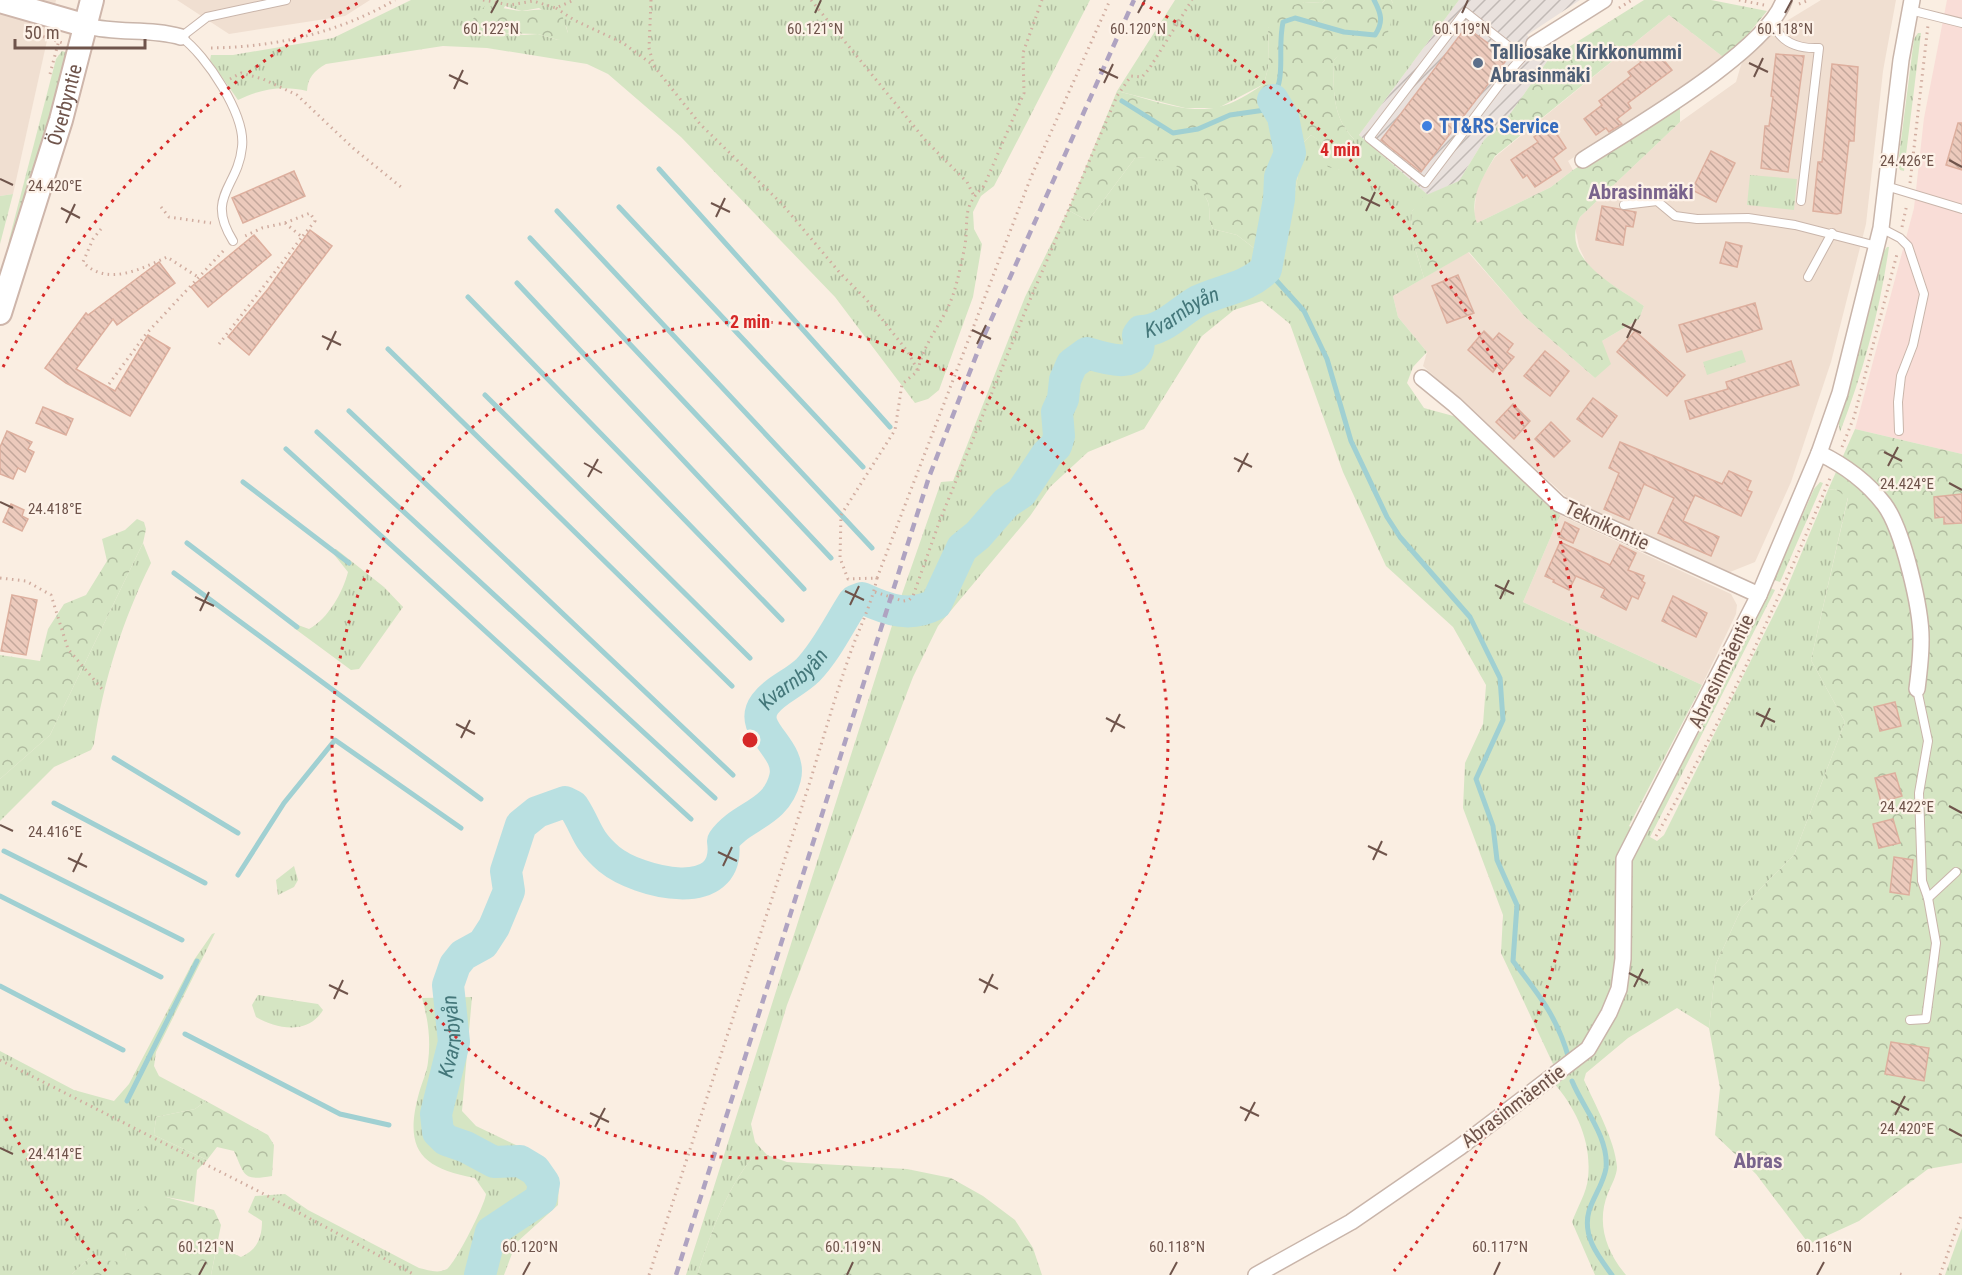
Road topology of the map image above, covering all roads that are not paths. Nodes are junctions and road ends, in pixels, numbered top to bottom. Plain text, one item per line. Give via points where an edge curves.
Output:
1 (92, 0) edge
2 (286, 0) edge
3 (1604, 0) edge
4 (1784, 0) edge
5 (0, 1) edge
6 (1911, 5) edge
7 (1772, 18) junction
8 (1962, 23) edge
9 (87, 26) junction
10 (187, 41) junction
11 (1534, 44) joint
12 (1522, 57) junction
13 (1584, 160) dead end
14 (1886, 186) junction
15 (1801, 201) dead end
16 (1624, 205) dead end
17 (1962, 209) edge
18 (1881, 228) junction
19 (1832, 233) junction
20 (233, 241) road end
21 (1877, 246) junction
22 (1808, 278) dead end
23 (0, 313) edge
24 (1422, 378) dead end
25 (1899, 431) dead end
26 (1819, 453) junction
27 (1759, 595) junction
28 (1917, 689) joint
29 (1956, 872) dead end
30 (1928, 898) junction
31 (1910, 1020) dead end
32 (1256, 1275) edge

1 - 9 street, Överbyntie
2 - 10 lane via 207,17
3 - 11 street
4 - 7 street
5 - 9 street via 61,31
6 - 8 lane
6 - 14 street, Abrasinmäentie
7 - 13 street via 1727,65
7 - 15 lane via 1775,30 1786,42 1819,48
9 - 10 street via 106,31 165,33
9 - 23 street, Överbyntie
10 - 20 lane via 221,84 242,136 242,148 221,207 222,224
11 - 12 lane
12 - 12 lane via 1425,183 1369,138 1465,12
14 - 17 lane
14 - 18 street, Abrasinmäentie
16 - 19 lane via 1657,201 1675,216 1748,218
18 - 21 street, Abrasinmäentie
18 - 25 lane via 1908,246 1924,294 1913,345 1901,376
19 - 21 lane
19 - 22 lane
21 - 26 street, Abrasinmäentie via 1840,393
24 - 27 street, Teknikontie via 1559,504
26 - 27 street, Abrasinmäentie
26 - 28 street via 1861,479 1885,506 1901,544 1915,591 1922,640
27 - 32 street, Abrasinmäentie via 1624,859 1619,989 1588,1049 1460,1147 1351,1222
28 - 30 lane via 1928,741 1918,793 1922,881
29 - 30 lane
30 - 31 lane via 1936,943 1926,1019

